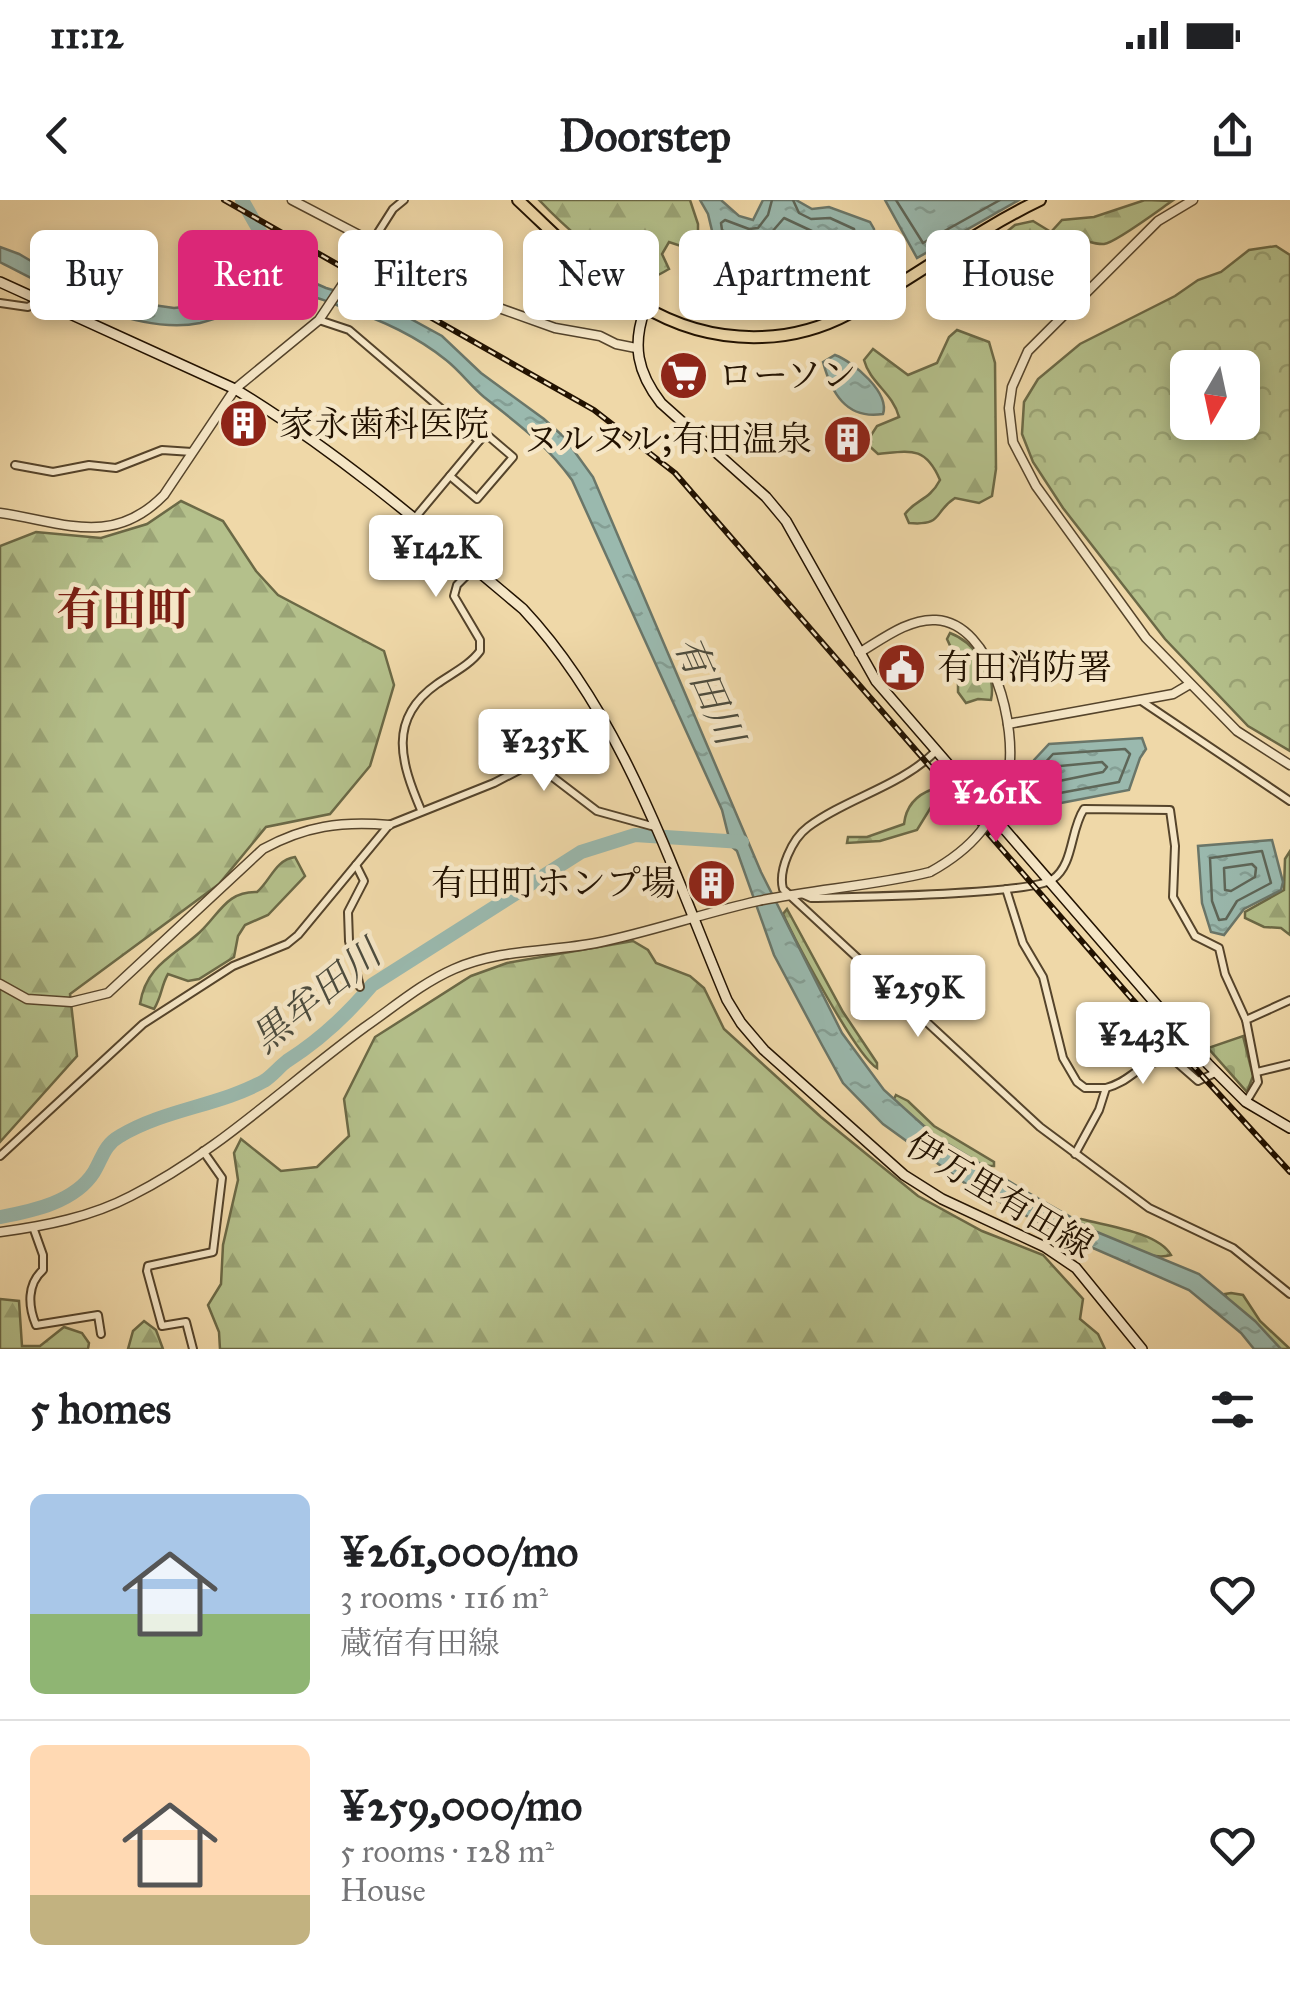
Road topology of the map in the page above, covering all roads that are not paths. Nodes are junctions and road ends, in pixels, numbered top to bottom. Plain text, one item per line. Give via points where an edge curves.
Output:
1 (292, 200) edge
2 (404, 200) edge
3 (518, 200) edge
4 (1040, 200) edge
5 (1192, 200) edge
6 (349, 230) edge
7 (378, 230) edge
8 (550, 230) edge
9 (0, 282) edge
10 (338, 294) edge
11 (30, 296) edge
12 (0, 303) edge
13 (30, 306) edge
14 (503, 308) edge
15 (659, 315) edge
16 (322, 317) junction
17 (83, 320) edge
18 (641, 320) edge
19 (636, 348) junction
20 (235, 389) junction
21 (479, 442) junction
22 (194, 452) junction
23 (15, 465) dead end
24 (450, 476) junction
25 (0, 512) edge
26 (414, 518) junction
27 (474, 568) junction
28 (858, 653) junction
29 (1190, 684) junction
30 (1140, 700) junction
31 (1008, 724) junction
32 (606, 725) junction
33 (935, 752) junction
34 (533, 762) junction
35 (1290, 766) edge
36 (1290, 802) edge
37 (420, 810) junction
38 (389, 825) junction
39 (655, 827) junction
40 (356, 865) junction
41 (1048, 882) junction
42 (1006, 889) junction
43 (801, 893) junction
44 (788, 895) junction
45 (692, 916) junction
46 (0, 984) edge
47 (360, 987) dead end
48 (1290, 1000) edge
49 (1246, 1020) junction
50 (1290, 1064) edge
51 (1217, 1072) junction
52 (1257, 1072) junction
53 (1106, 1088) junction
54 (1246, 1102) junction
55 (1290, 1128) edge
56 (203, 1151) junction
57 (1075, 1154) junction
58 (0, 1156) edge
59 (33, 1227) junction
60 (0, 1232) edge
61 (1290, 1294) edge
62 (101, 1334) dead end
63 (192, 1349) edge
64 (1142, 1349) edge

1 - 6 street
2 - 7 street
3 - 8 highway
4 - 15 highway via 847,315 805,332 733,338
5 - 29 street via 1158,221 1045,331 1017,370 1009,408 1026,472 1125,613
9 - 11 main road, 伊万里有田線
10 - 16 street
12 - 13 street
14 - 19 street
16 - 20 street
16 - 21 street via 349,330
17 - 20 main road, 伊万里有田線
18 - 19 main road
19 - 28 main road via 661,403 786,521
20 - 22 street
20 - 26 main road, 伊万里有田線 via 329,449
21 - 24 street
21 - 24 street via 486,434 513,456 477,499
22 - 23 street via 162,450 116,468 53,472
22 - 25 street via 164,496 133,520 70,526
24 - 26 street
26 - 27 main road, 伊万里有田線
27 - 32 main road, 伊万里有田線 via 546,634
27 - 37 street via 454,596 480,651 422,695 406,725 403,768
28 - 31 street via 920,621 951,623 982,650
28 - 33 main road
29 - 30 street
29 - 35 street via 1256,746
30 - 31 street
30 - 36 street
31 - 43 street, bridge via 1012,750 997,808 964,851 930,872
32 - 34 street
32 - 39 main road, 伊万里有田線
33 - 41 main road
33 - 44 street via 806,828 784,864 780,884
34 - 37 street
34 - 39 street via 597,812
37 - 38 street
38 - 40 street
38 - 46 street via 326,824 263,849 108,993 71,1002 27,998
39 - 45 main road, 伊万里有田線
40 - 47 street via 364,881 348,912
40 - 58 street via 287,944 233,966 143,1024
41 - 42 street
41 - 49 street via 1068,856 1084,810 1170,810 1173,897 1195,936 1219,948
41 - 51 main road
42 - 43 street via 810,898
42 - 53 street via 1022,942 1043,977 1063,1058 1085,1088
43 - 44 street
44 - 45 street
44 - 57 street
45 - 56 street via 594,944 455,968 349,1038
45 - 64 main road, 伊万里有田線 via 727,1000 764,1050 921,1187 1045,1246 1076,1268
48 - 49 street
49 - 52 street
50 - 52 street
51 - 53 street via 1198,1080 1174,1060 1155,1060
51 - 54 main road
52 - 54 street
53 - 57 street
54 - 55 main road
56 - 59 street via 113,1204
56 - 63 street via 222,1178 213,1252 147,1271 162,1326 186,1322
57 - 61 street via 1149,1208 1233,1248
59 - 60 street
59 - 62 street via 43,1256 29,1297 36,1325 98,1315

